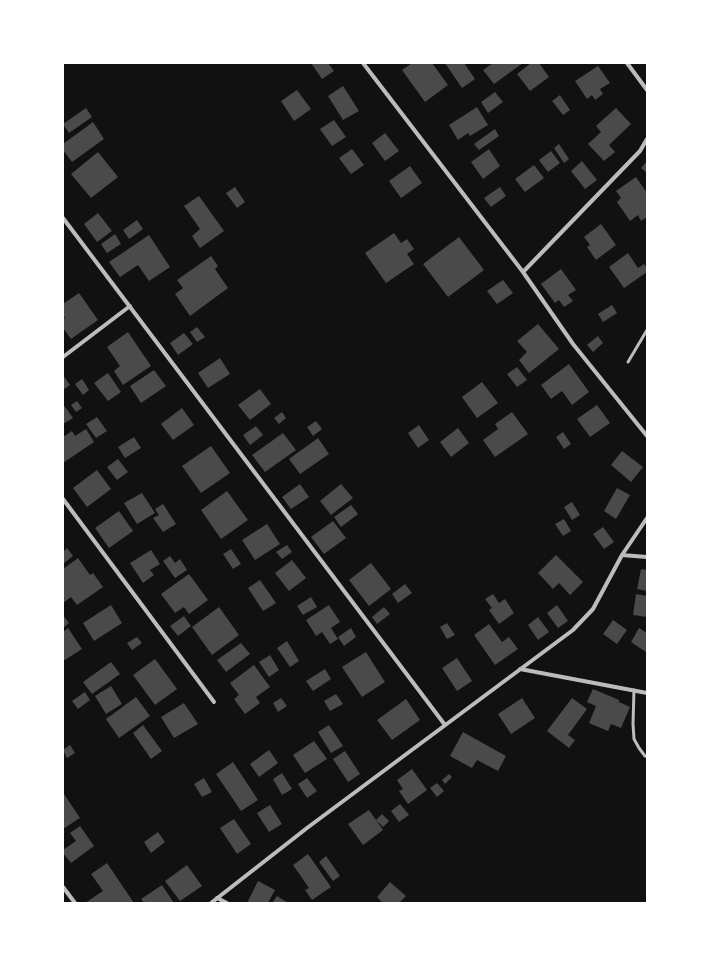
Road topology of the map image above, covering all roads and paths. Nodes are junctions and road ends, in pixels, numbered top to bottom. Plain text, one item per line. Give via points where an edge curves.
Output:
1 (364, 63) edge
2 (627, 63) edge
3 (647, 90) edge
4 (647, 139) edge
5 (63, 218) edge
6 (524, 272) junction
7 (130, 306) junction
8 (647, 330) edge
9 (63, 357) edge
10 (628, 362) dead end
11 (647, 436) edge
12 (63, 499) edge
13 (647, 518) edge
14 (622, 555) junction
15 (647, 557) edge
16 (520, 669) junction
17 (634, 690) junction
18 (647, 693) edge
19 (214, 702) dead end
20 (446, 724) junction
21 (647, 757) edge
22 (63, 887) edge
23 (217, 898) junction
24 (75, 903) edge
25 (211, 903) edge
26 (227, 903) edge

1 - 6 street
2 - 3 street
4 - 6 street via 640,151
5 - 7 street
6 - 11 street via 574,344
7 - 9 street
7 - 20 street
8 - 10 lane
12 - 19 street
13 - 14 street
14 - 15 street
14 - 16 street via 593,609 573,630
16 - 17 street
16 - 20 street
17 - 18 street
17 - 21 lane via 634,739
20 - 23 street
22 - 24 street
23 - 25 street
23 - 26 street

